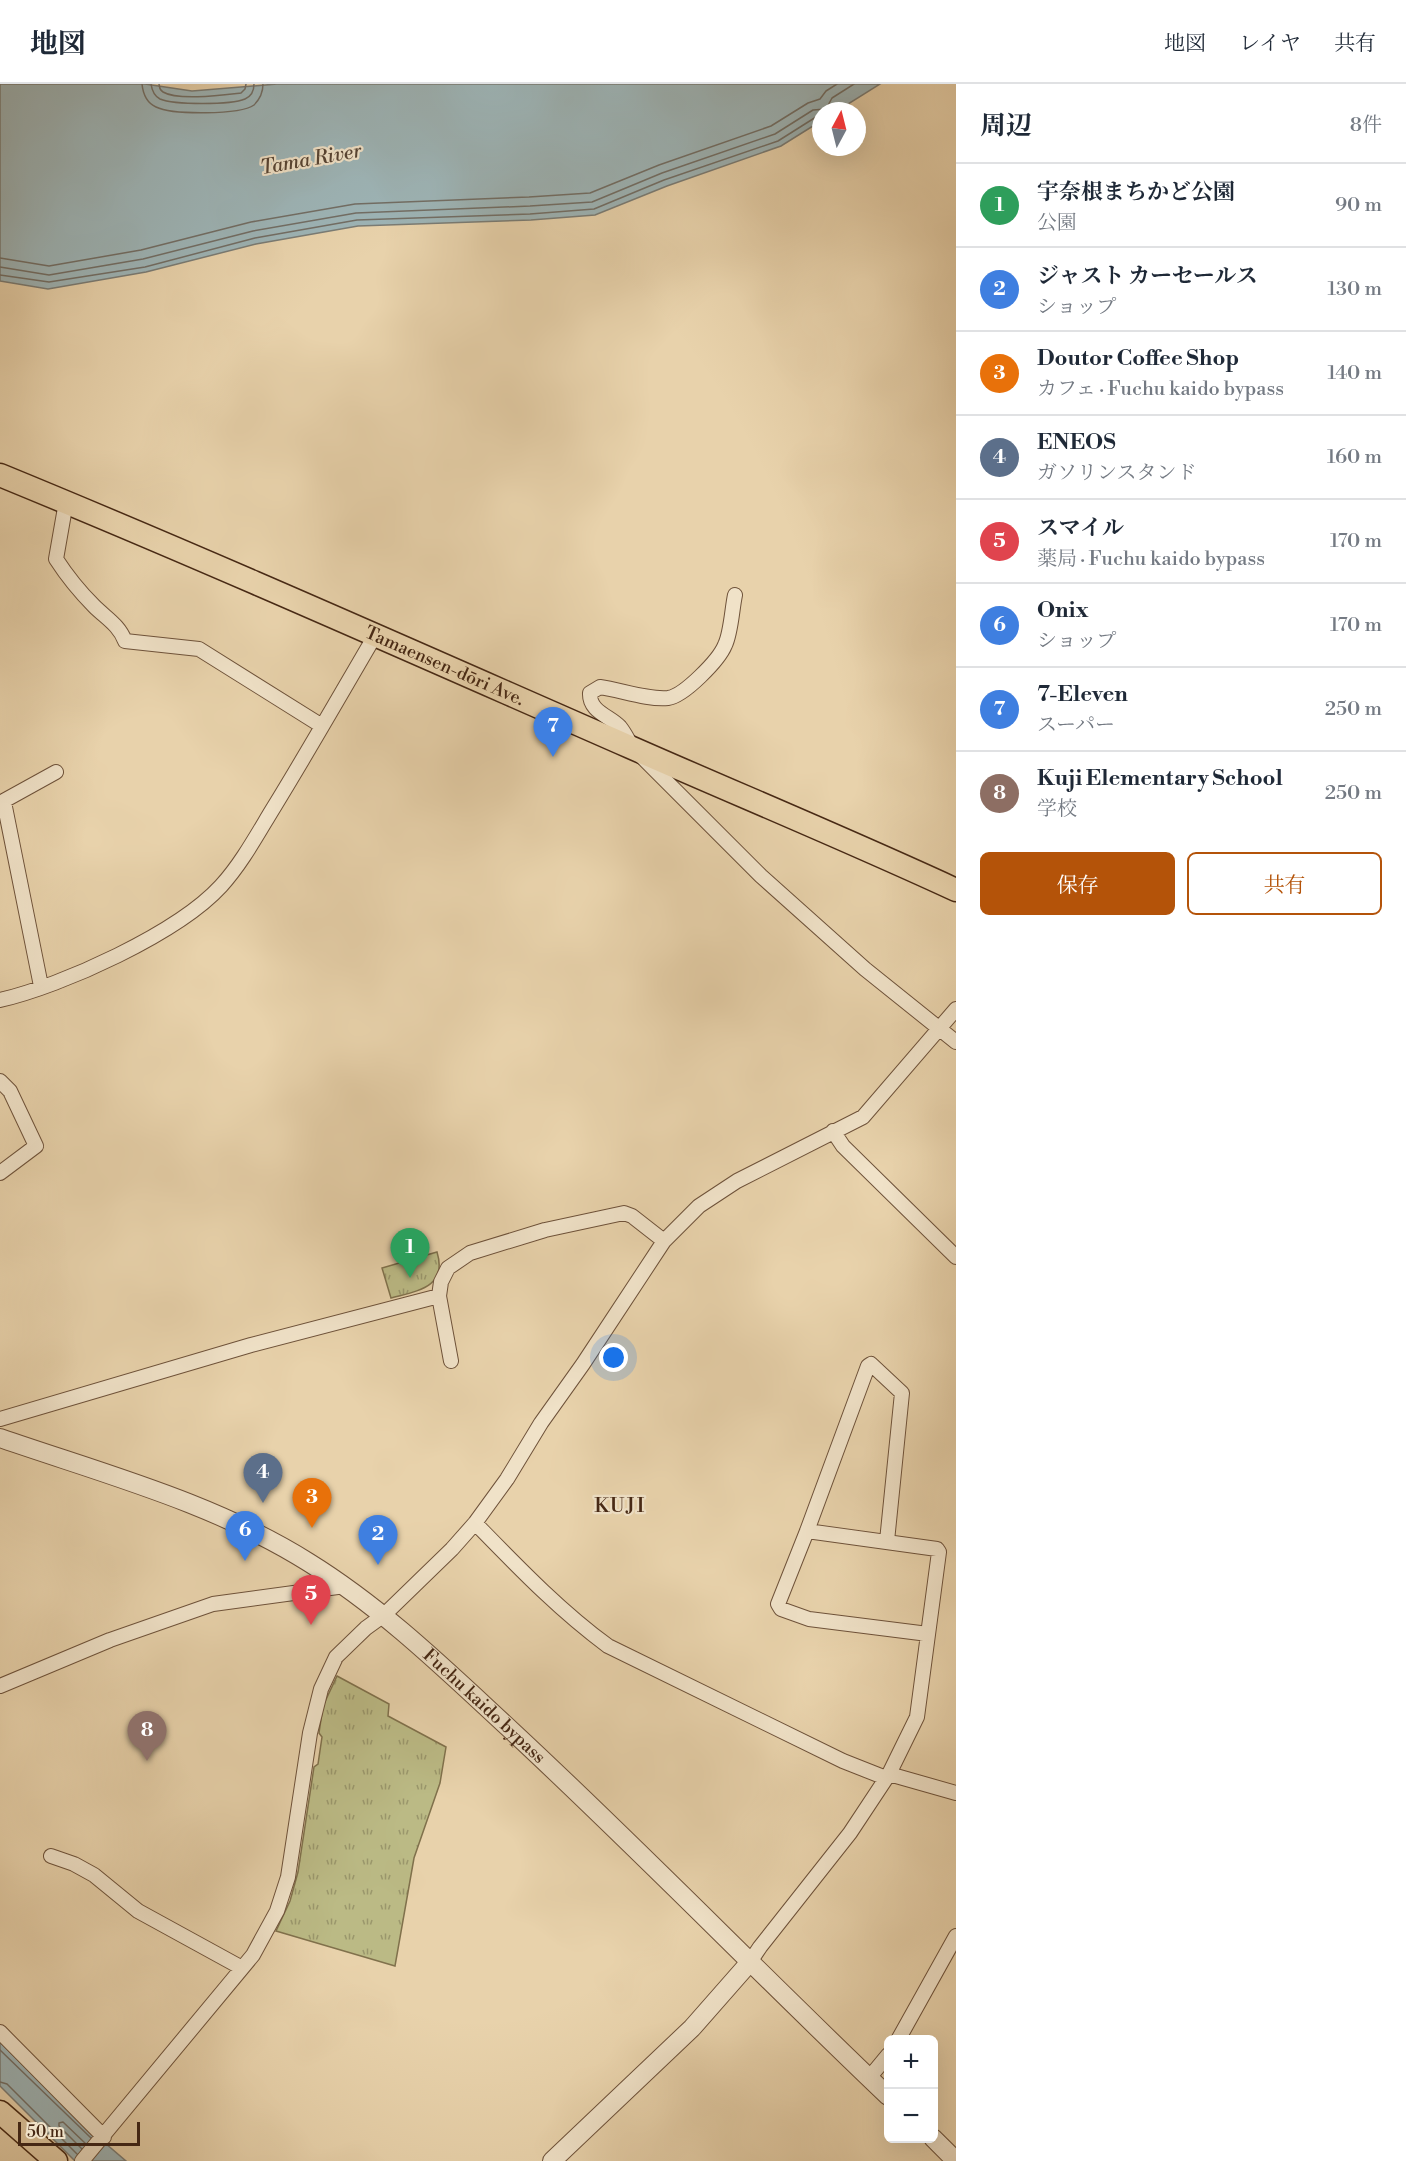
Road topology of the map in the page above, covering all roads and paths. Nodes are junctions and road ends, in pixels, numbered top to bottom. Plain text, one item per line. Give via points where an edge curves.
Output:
1 (0, 475) edge
2 (66, 502) junction
3 (735, 595) dead end
4 (376, 634) junction
5 (322, 726) junction
6 (633, 748) junction
7 (56, 772) dead end
8 (2, 802) edge
9 (956, 890) edge
10 (41, 986) junction
11 (0, 1000) edge
12 (956, 1009) edge
13 (939, 1028) junction
14 (956, 1042) edge
15 (0, 1081) edge
16 (833, 1131) junction
17 (0, 1173) edge
18 (664, 1241) junction
19 (956, 1257) edge
20 (440, 1296) junction
21 (451, 1361) dead end
22 (0, 1419) edge
23 (0, 1438) edge
24 (475, 1523) junction
25 (807, 1531) junction
26 (887, 1541) junction
27 (345, 1586) junction
28 (384, 1615) junction
29 (928, 1634) junction
30 (0, 1686) edge
31 (887, 1776) junction
32 (956, 1793) edge
33 (51, 1856) dead end
34 (956, 1936) edge
35 (750, 1962) junction
36 (242, 1968) junction
37 (0, 2032) edge
38 (901, 2035) edge
39 (884, 2060) edge
40 (869, 2078) junction
41 (884, 2092) edge
42 (0, 2112) edge
43 (102, 2138) junction
44 (937, 2143) edge
45 (56, 2161) edge
46 (82, 2161) edge
47 (552, 2161) edge
48 (956, 2161) edge

1 - 2 main road, Tamaensen-dōri Ave.
2 - 4 main road, Tamaensen-dōri Ave.
2 - 5 street via 56,558 95,608 121,630 125,641 200,649
3 - 6 street via 725,646 684,692 670,698 600,687 590,693 596,710 620,727
4 - 5 street
4 - 6 main road, Tamaensen-dōri Ave.
5 - 10 street via 260,830 221,886 192,912 145,940 78,975
6 - 9 main road, Tamaensen-dōri Ave.
6 - 13 street via 761,876 865,969
7 - 8 street
8 - 10 street
10 - 11 street
12 - 13 street
13 - 14 street
13 - 16 street via 863,1117
15 - 17 street via 10,1091 36,1146
16 - 18 street via 737,1181 699,1206
16 - 19 street via 843,1146
18 - 20 street via 624,1214 545,1230 470,1253 448,1268
18 - 24 street
20 - 21 street
20 - 22 street via 251,1345
23 - 27 street, Fuchu kaido bypass via 239,1524
24 - 28 street
24 - 31 street via 536,1585 608,1646 843,1761
25 - 26 street
25 - 26 street via 871,1364 902,1393
25 - 29 street via 778,1604 781,1609 809,1619
26 - 29 street via 939,1552
27 - 28 street, Fuchu kaido bypass
27 - 30 street via 213,1604 110,1640
28 - 35 street, Fuchu kaido bypass via 548,1764
28 - 36 street via 336,1657 321,1689 310,1733 288,1877 277,1911
29 - 31 street via 917,1717
31 - 32 street
31 - 35 street via 850,1833
33 - 36 street via 94,1875 138,1911
34 - 38 street
35 - 40 street, Fuchu kaido bypass
35 - 47 street via 693,2028
36 - 43 street
37 - 43 street
39 - 40 street
40 - 41 street, Fuchu kaido bypass
42 - 45 main road
43 - 46 street
44 - 48 street

